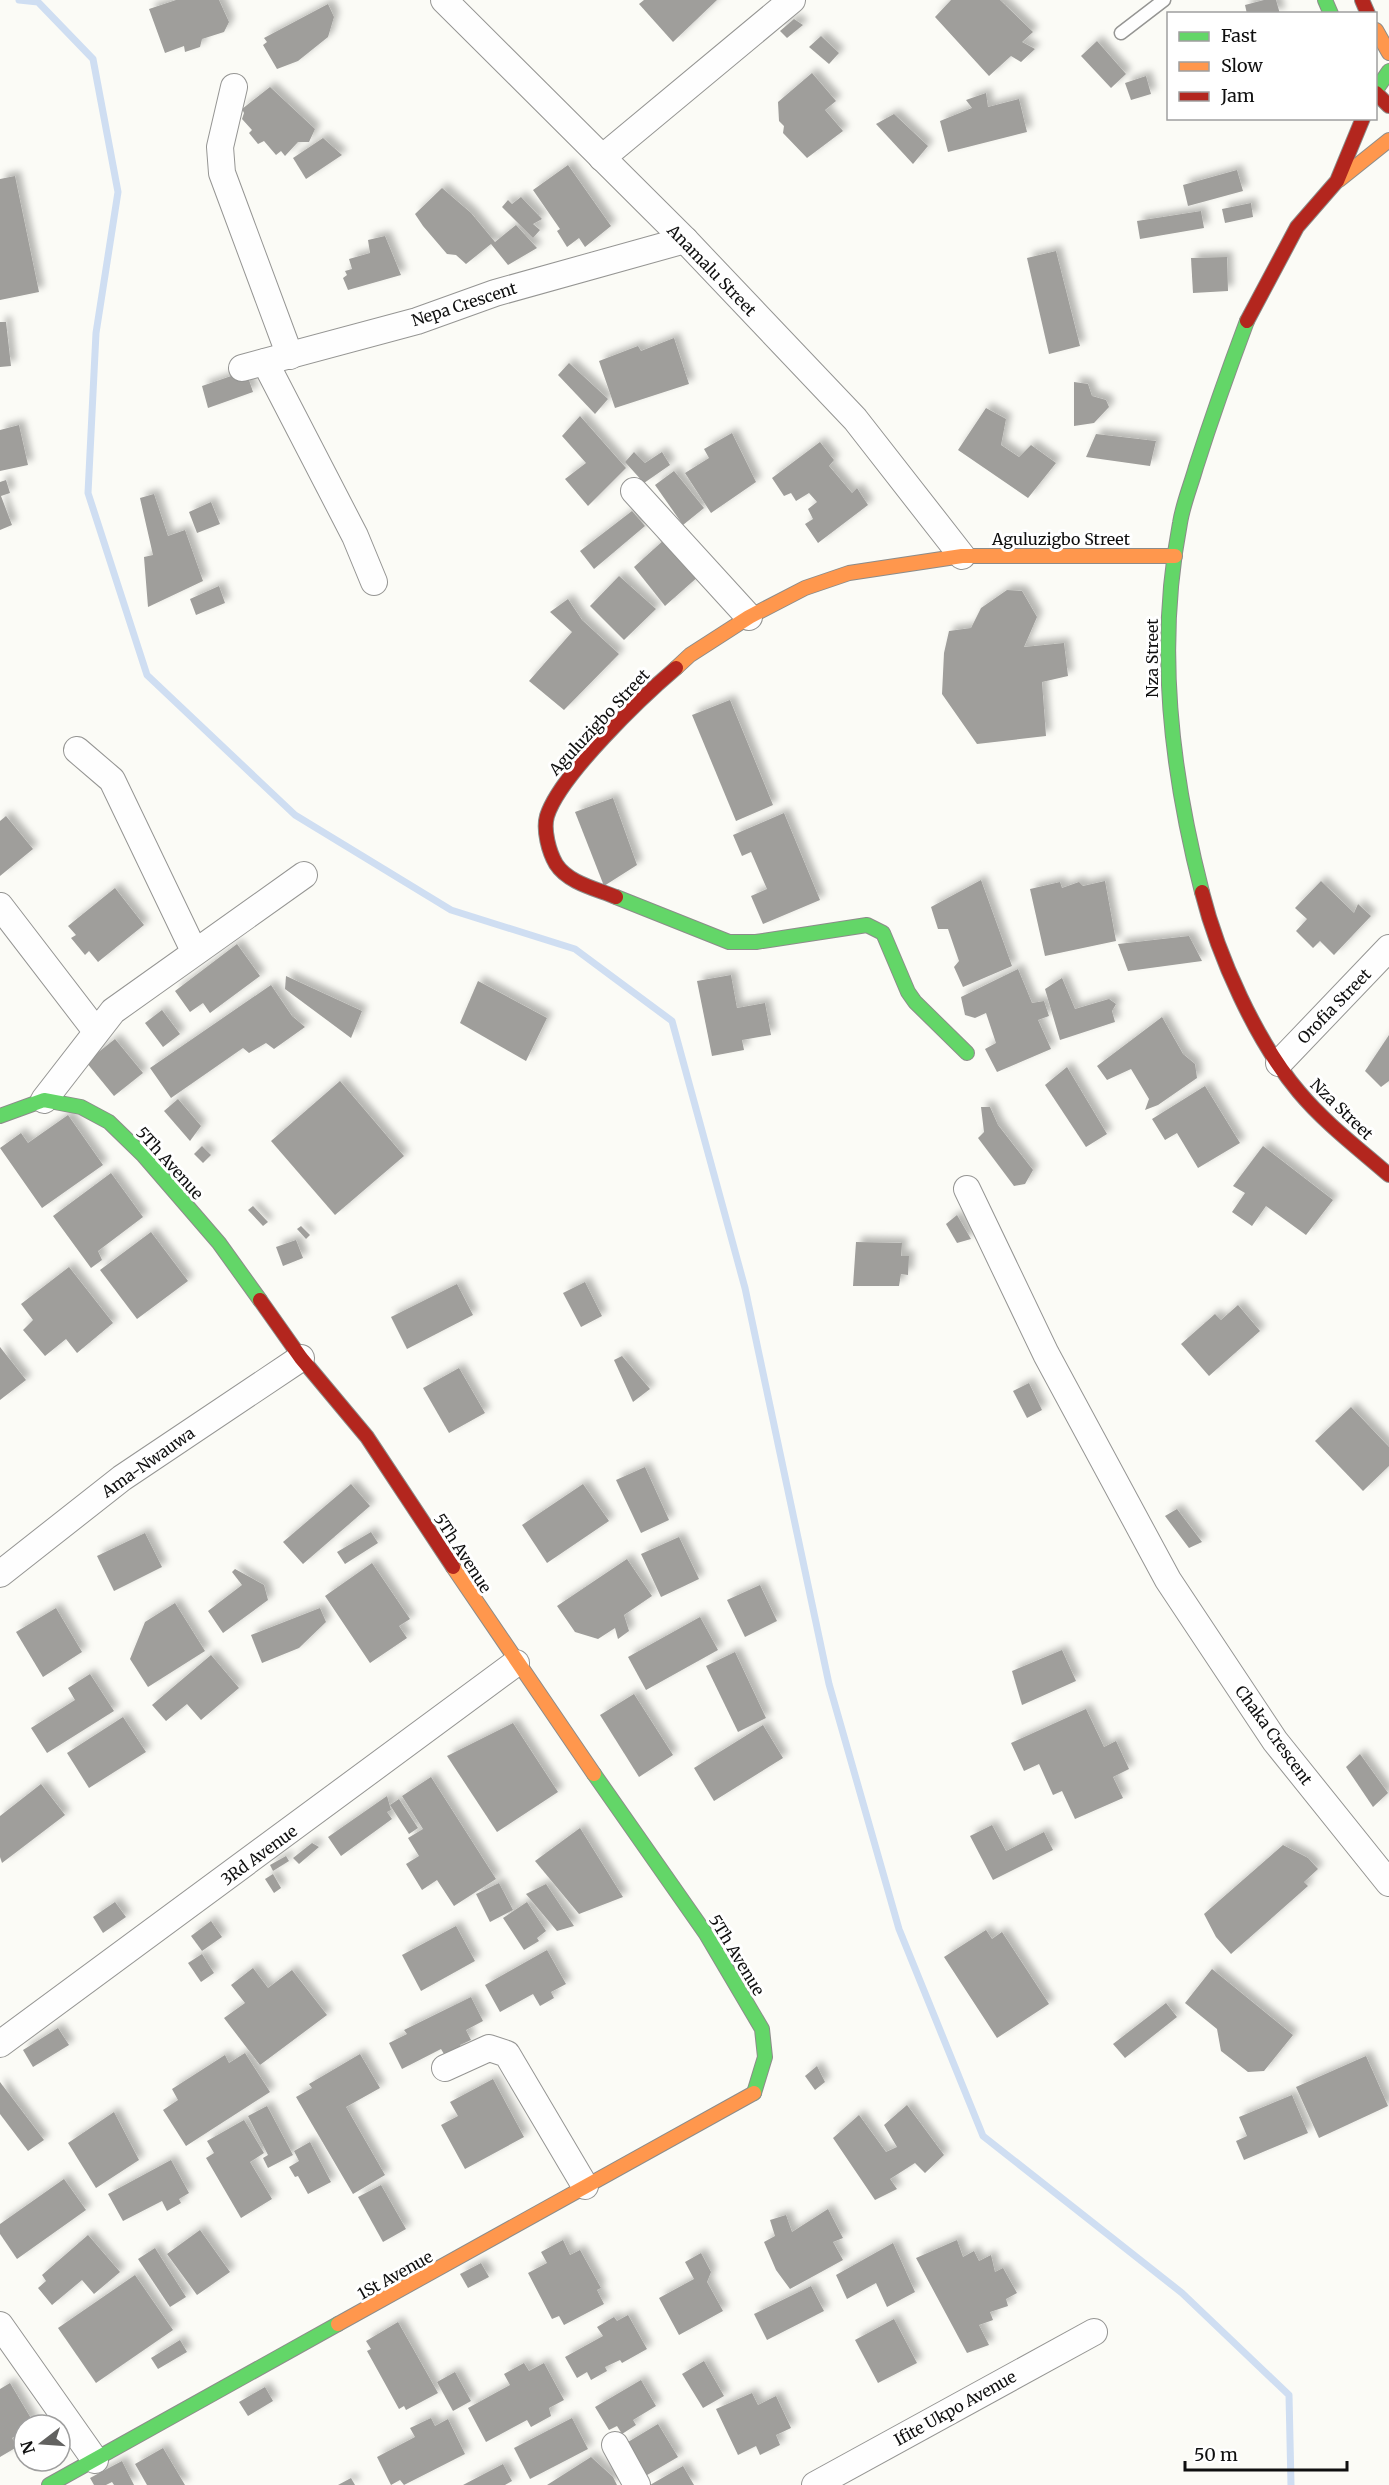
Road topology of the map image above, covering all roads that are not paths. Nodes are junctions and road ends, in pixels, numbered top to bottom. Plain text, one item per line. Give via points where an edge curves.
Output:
1 (444, 0) edge
2 (792, 0) edge
3 (1164, 0) edge
4 (1377, 32) edge
5 (1122, 33) dead end
6 (1389, 53) edge
7 (1389, 71) edge
8 (234, 87) dead end
9 (1377, 89) edge
10 (1377, 92) edge
11 (1389, 106) edge
12 (1362, 120) edge
13 (1389, 140) edge
14 (602, 158) junction
15 (1337, 181) junction
16 (685, 240) junction
17 (266, 362) junction
18 (634, 491) dead end
19 (962, 556) junction
20 (1174, 556) junction
21 (374, 582) dead end
22 (748, 617) junction
23 (77, 750) dead end
24 (304, 875) dead end
25 (0, 906) edge
26 (1389, 948) edge
27 (194, 951) junction
28 (96, 1031) junction
29 (967, 1053) dead end
30 (1279, 1063) junction
31 (44, 1100) junction
32 (0, 1116) edge
33 (1389, 1175) edge
34 (967, 1189) dead end
35 (301, 1358) junction
36 (0, 1574) edge
37 (516, 1663) junction
38 (1389, 1883) edge
39 (0, 2044) edge
40 (445, 2068) dead end
41 (756, 2092) joint
42 (585, 2186) junction
43 (0, 2325) edge
44 (1094, 2332) dead end
45 (615, 2445) dead end
46 (95, 2460) junction
47 (825, 2482) edge
48 (49, 2485) edge
49 (637, 2485) edge

1 - 14 street, Anamalu Street
2 - 14 street
3 - 5 lane
4 - 6 street
7 - 9 street
8 - 17 street via 220,147 222,173
10 - 11 street
12 - 15 street, Nza Street
13 - 15 street
14 - 16 street, Anamalu Street
15 - 20 street, Nza Street via 1297,227 1254,304 1217,399 1180,521
16 - 17 street, Nepa Crescent via 495,292 417,321
16 - 19 street, Anamalu Street via 855,419
17 - 21 street via 356,536
18 - 22 street
19 - 20 street, Aguluzigbo Street
19 - 22 street, Aguluzigbo Street via 849,573 805,588
20 - 30 street, Nza Street via 1166,643 1168,699 1184,823 1208,916 1240,998
22 - 29 street, Aguluzigbo Street via 690,655 643,696 558,791 546,818 548,845 556,866 576,880 729,942 756,942 867,925 883,933 915,1002
23 - 27 street via 112,780
24 - 27 street
25 - 28 street
26 - 30 street, Orofia Street
27 - 28 street via 113,1011
28 - 31 street
30 - 33 street, Nza Street via 1298,1091 1333,1127
31 - 32 street
31 - 35 street, 5Th Avenue via 81,1107 109,1122 126,1139 219,1243
34 - 38 street, Chaka Crescent via 1046,1354 1168,1580 1275,1741
35 - 36 street, Ama-Nwauwa via 122,1478
35 - 37 street, 5Th Avenue via 367,1437
37 - 39 street, 3Rd Avenue
37 - 41 street, 5Th Avenue via 706,1934 762,2029 765,2057
40 - 42 street via 489,2048 507,2054
41 - 42 street, 1St Avenue
42 - 46 street, 1St Avenue
43 - 46 street
44 - 47 street, Ifite Ukpo Avenue
45 - 49 street
46 - 48 street, 1St Avenue

